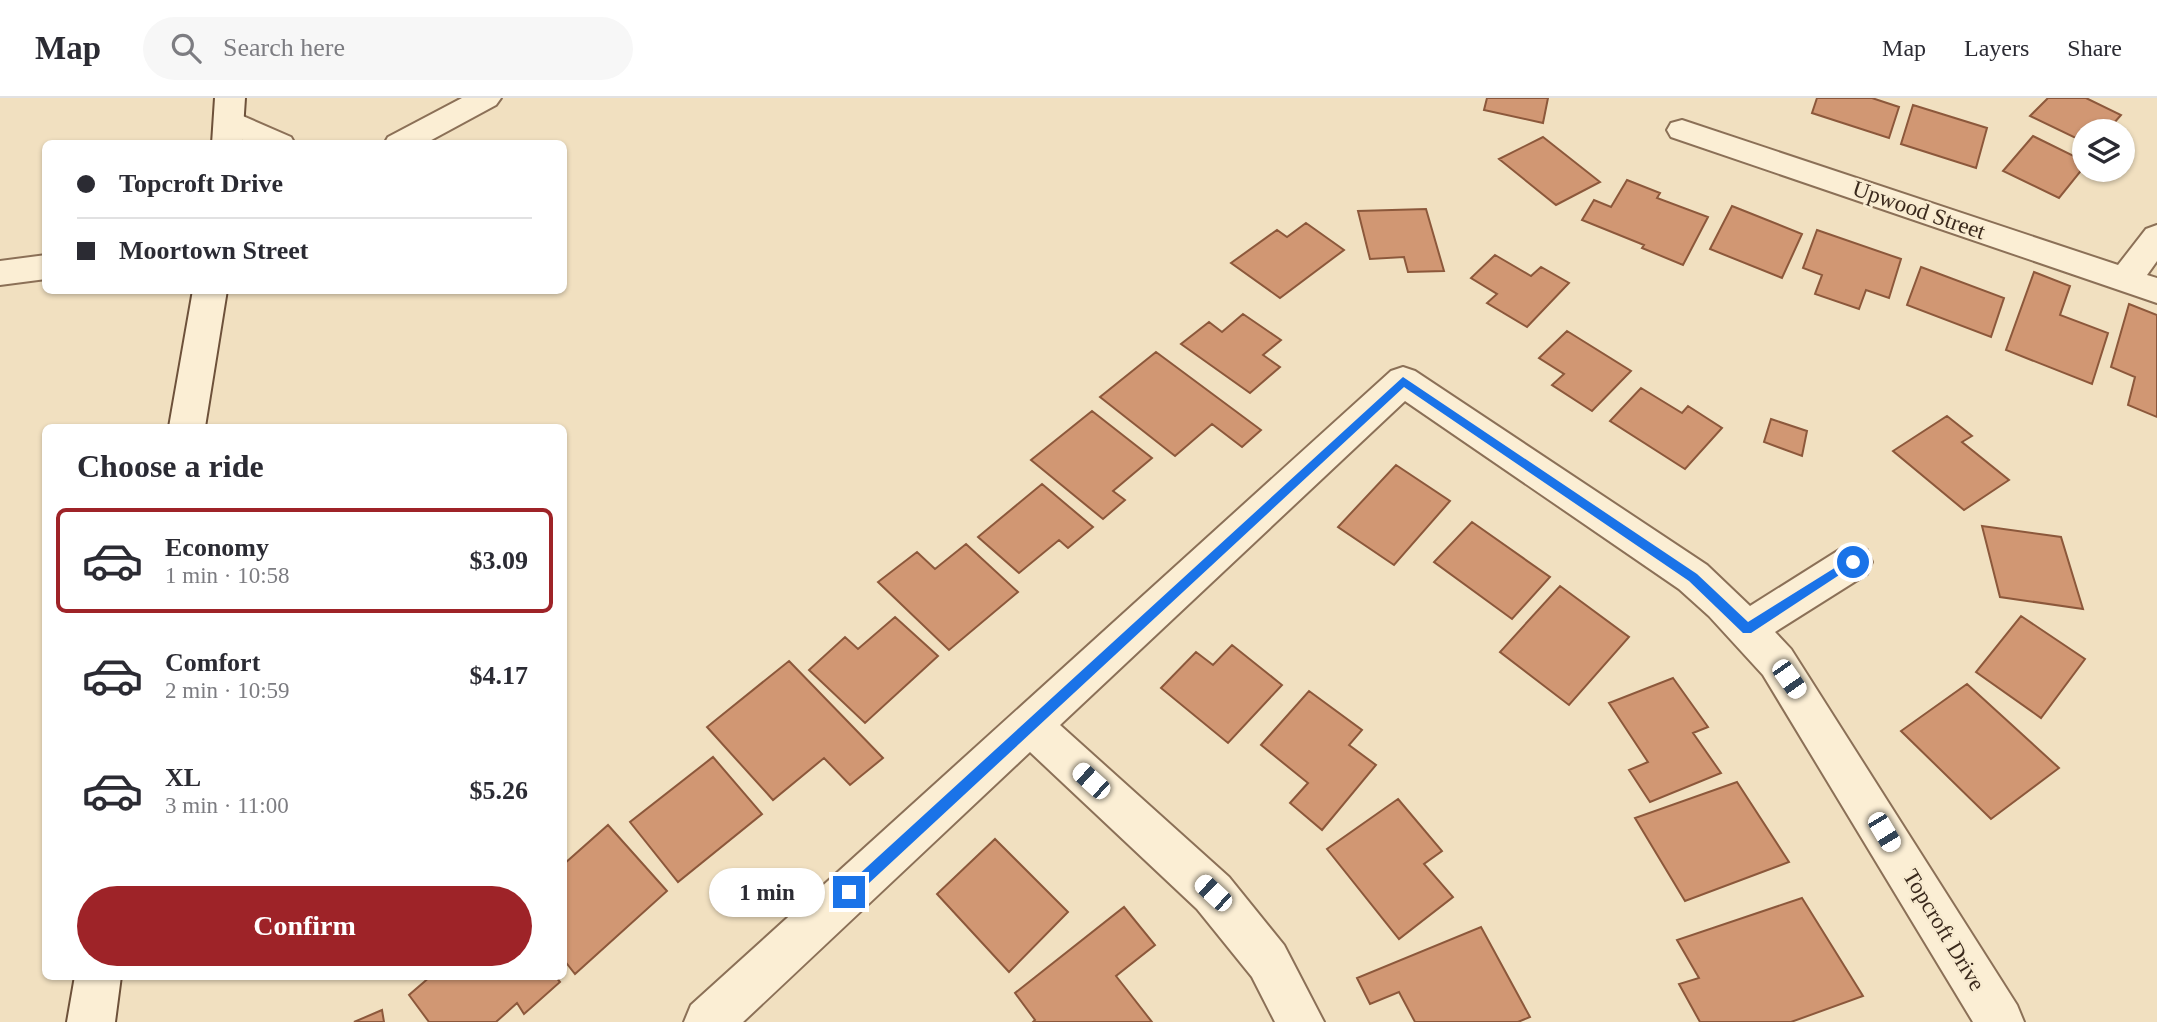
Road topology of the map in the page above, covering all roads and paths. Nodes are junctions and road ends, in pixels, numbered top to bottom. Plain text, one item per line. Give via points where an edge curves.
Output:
1 (486, 98) edge
2 (229, 121) edge
3 (1682, 130) dead end
4 (271, 140) edge
5 (407, 140) edge
6 (2157, 237) edge
7 (42, 268) edge
8 (0, 273) edge
9 (2125, 280) junction
10 (2157, 291) edge
11 (209, 294) edge
12 (188, 424) edge
13 (1853, 562) dead end
14 (1747, 629) junction
15 (1030, 725) junction
16 (97, 980) edge
17 (91, 1022) edge
18 (708, 1022) edge
19 (1300, 1022) edge
20 (2000, 1022) edge

1 - 5 street
2 - 4 street
3 - 9 street, Upwood Street
6 - 9 street
7 - 8 street
9 - 10 street, Upwood Street
11 - 12 street
13 - 14 street
14 - 15 street, Topcroft Drive via 1693,577 1403,381
14 - 20 street, Topcroft Drive via 1801,697
15 - 18 street
15 - 19 street via 1213,893 1268,961
16 - 17 street

